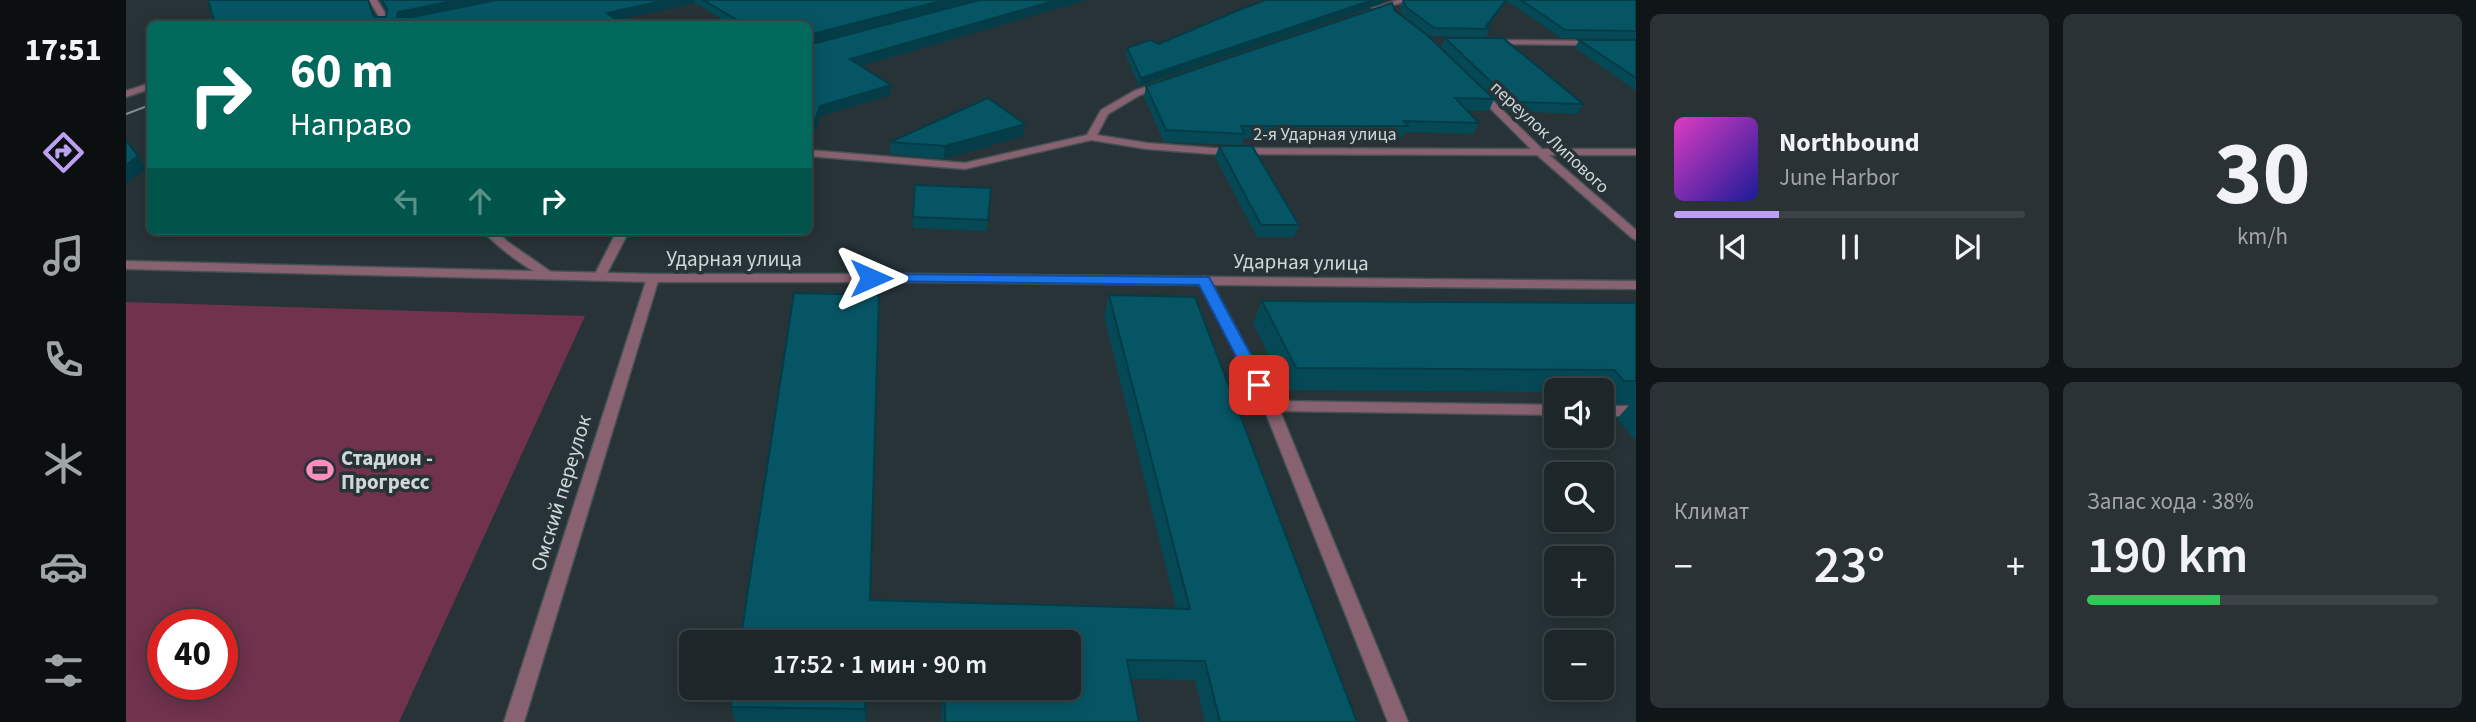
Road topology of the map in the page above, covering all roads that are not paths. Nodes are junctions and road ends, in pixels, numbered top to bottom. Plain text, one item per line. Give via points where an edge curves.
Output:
1 (373, 0) edge
2 (1407, 0) edge
3 (1390, 1) edge
4 (1366, 12) edge
5 (1396, 18) edge
6 (384, 21) edge
7 (1482, 42) edge
8 (1608, 43) edge
9 (1175, 79) edge
10 (147, 87) edge
11 (1474, 88) edge
12 (126, 94) edge
13 (1091, 137) junction
14 (1540, 152) junction
15 (1636, 152) edge
16 (812, 153) edge
17 (493, 235) edge
18 (621, 235) edge
19 (1636, 236) edge
20 (126, 265) edge
21 (548, 274) junction
22 (600, 276) junction
23 (653, 278) junction
24 (1204, 281) junction
25 (1636, 285) edge
26 (1270, 406) junction
27 (1544, 410) edge
28 (1614, 411) edge
29 (1636, 411) edge
30 (514, 722) edge
31 (1398, 722) edge

1 - 6 street
2 - 3 street
3 - 4 street
3 - 5 street
7 - 8 street
9 - 13 street via 1104,112
10 - 12 street
11 - 14 street, переулок Липового
13 - 14 street, 2-я Ударная улица via 1212,151
13 - 16 street, 2-я Ударная улица via 965,166
14 - 15 street, 2-я Ударная улица
14 - 19 street, переулок Липового
17 - 21 street
18 - 22 street
20 - 21 street, Ударная улица
21 - 22 street, Ударная улица
22 - 23 street, Ударная улица
23 - 24 street, Ударная улица
23 - 30 street, Омский переулок
24 - 25 street, Ударная улица
24 - 26 street
26 - 27 street
26 - 31 street
28 - 29 street

